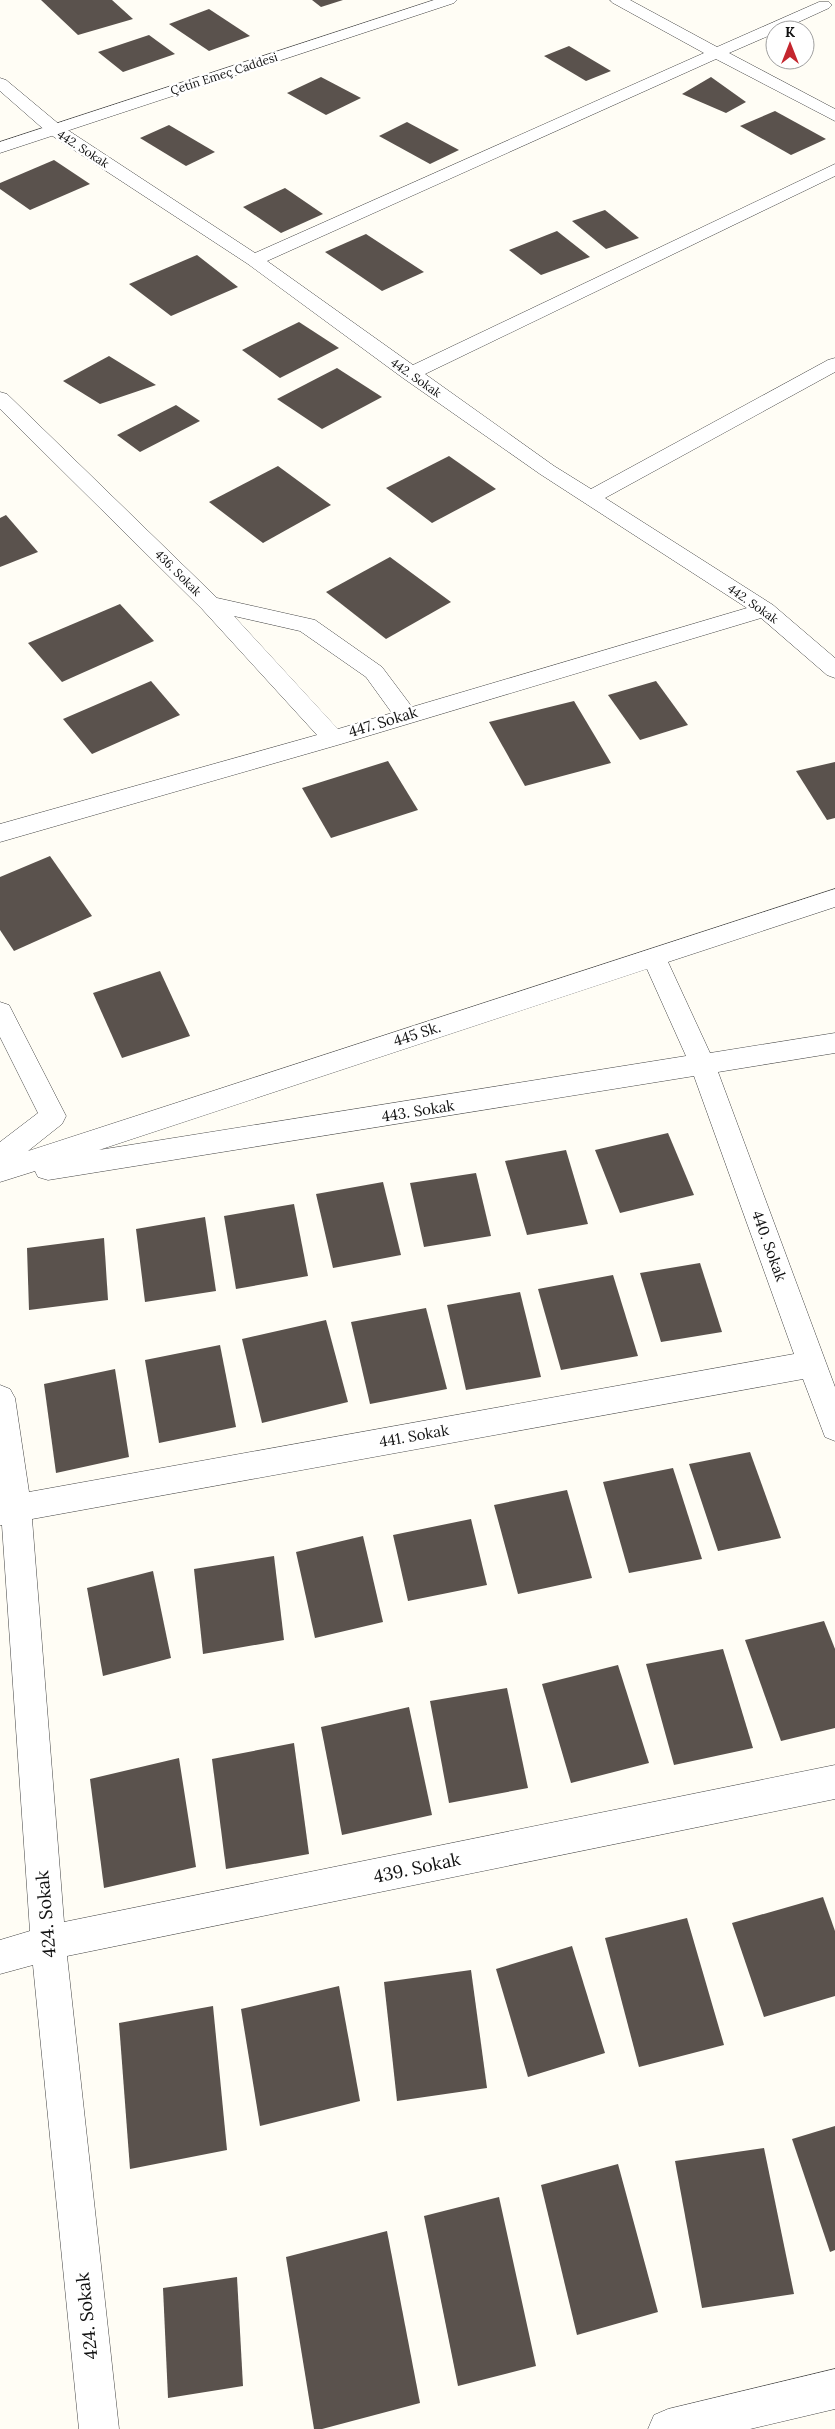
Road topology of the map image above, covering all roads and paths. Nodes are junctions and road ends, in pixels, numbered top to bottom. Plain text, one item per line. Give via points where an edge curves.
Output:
1 (449, 0) edge
2 (618, 0) edge
3 (825, 5) edge
4 (717, 53) junction
5 (0, 83) edge
6 (835, 116) edge
7 (54, 130) junction
8 (0, 148) edge
9 (835, 169) edge
10 (254, 260) junction
11 (835, 364) edge
12 (410, 374) junction
13 (0, 398) edge
14 (590, 498) junction
15 (210, 604) junction
16 (765, 610) junction
17 (835, 670) edge
18 (406, 715) junction
19 (333, 738) junction
20 (0, 833) edge
21 (835, 898) edge
22 (652, 956) junction
23 (0, 1012) edge
24 (835, 1043) edge
25 (704, 1066) junction
26 (0, 1157) edge
27 (0, 1171) edge
28 (0, 1177) edge
29 (812, 1364) junction
30 (0, 1398) edge
31 (835, 1427) edge
32 (8, 1509) edge
33 (835, 1782) edge
34 (48, 1943) junction
35 (0, 1957) edge
36 (835, 2389) edge
37 (99, 2429) edge
38 (668, 2429) edge

1 - 7 street, Çetin Emeç Caddesi
2 - 4 street
3 - 4 street
4 - 6 street
4 - 10 street
5 - 7 street, 442. Sokak
7 - 8 street, Çetin Emeç Caddesi
7 - 10 street, 442. Sokak
9 - 12 street
10 - 12 street, 442. Sokak
11 - 14 street
12 - 14 street, 442. Sokak
13 - 15 street, 436. Sokak
14 - 16 street, 442. Sokak
15 - 18 street, 436. Sokak via 307,624 374,672
15 - 19 street
16 - 17 street, 442. Sokak
16 - 18 street, 447. Sokak
18 - 19 street, 447. Sokak
19 - 20 street, 447. Sokak
21 - 22 street, 445 Sk.
22 - 25 street, 440. Sokak
22 - 27 street, 445 Sk.
23 - 26 street via 53,1116
24 - 25 street, 443. Sokak
25 - 28 street, 443. Sokak
25 - 29 street, 440. Sokak
29 - 31 street, 440. Sokak
29 - 32 street, 441. Sokak
30 - 32 street, 424. Sokak
32 - 34 street, 424. Sokak
33 - 34 street, 439. Sokak
34 - 35 street, 439. Sokak
34 - 37 street, 424. Sokak
36 - 38 street

